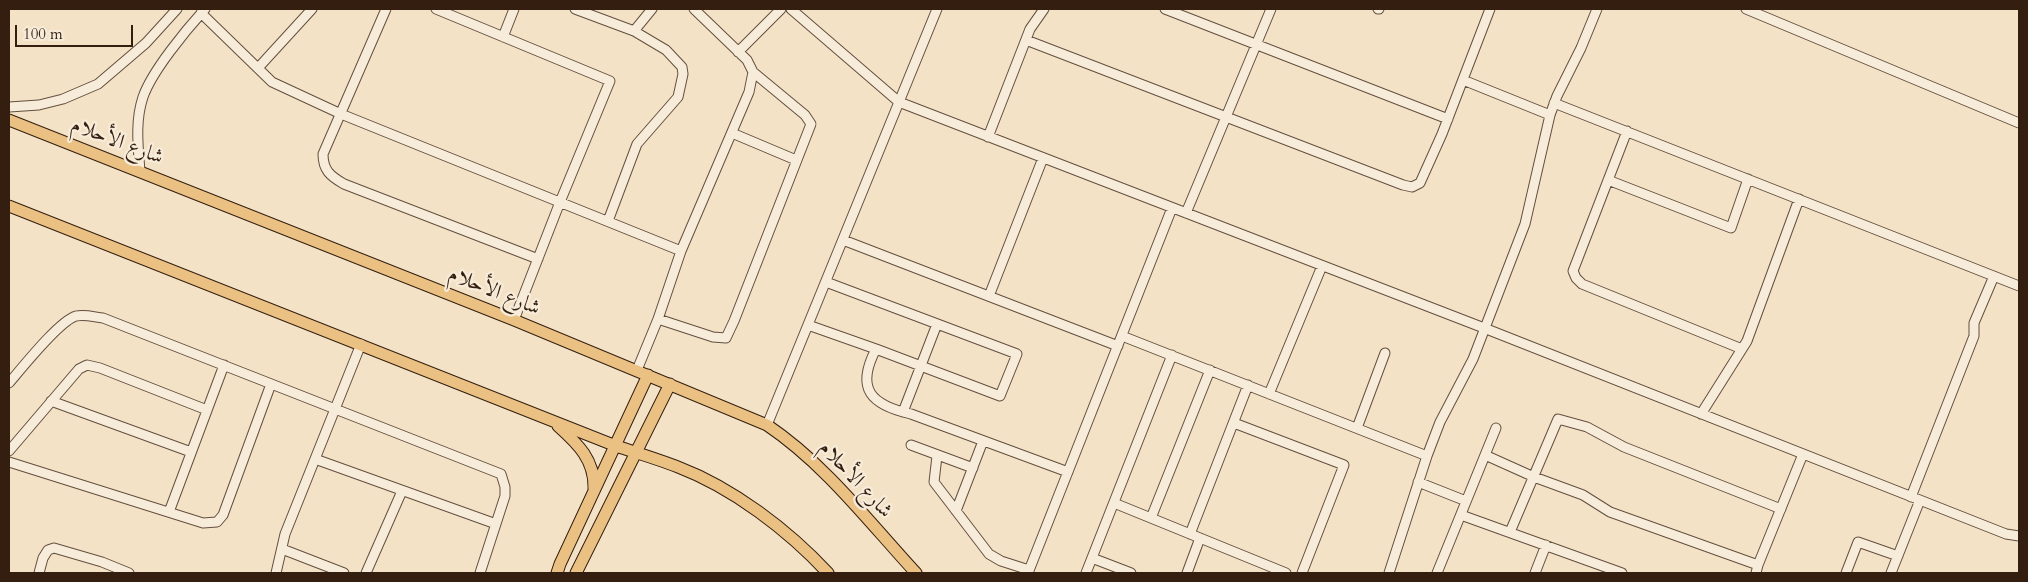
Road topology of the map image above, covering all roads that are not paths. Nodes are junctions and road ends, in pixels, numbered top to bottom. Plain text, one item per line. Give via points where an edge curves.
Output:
1 (177, 9) edge
2 (312, 9) edge
3 (386, 9) edge
4 (438, 9) edge
5 (514, 9) edge
6 (575, 9) edge
7 (652, 9) edge
8 (694, 9) edge
9 (781, 9) edge
10 (791, 9) edge
11 (937, 9) edge
12 (1044, 9) edge
13 (1165, 9) edge
14 (1271, 9) edge
15 (1490, 9) edge
16 (1597, 9) edge
17 (1746, 9) edge
18 (203, 11) edge
19 (634, 31) junction
20 (503, 37) junction
21 (1026, 40) junction
22 (1256, 44) junction
23 (738, 52) junction
24 (258, 68) junction
25 (753, 72) junction
26 (1463, 80) junction
27 (899, 102) junction
28 (1554, 103) junction
29 (9, 107) edge
30 (341, 114) junction
31 (1550, 115) junction
32 (1226, 117) junction
33 (1448, 119) junction
34 (9, 120) edge
35 (2019, 123) edge
36 (1627, 131) junction
37 (732, 133) junction
38 (988, 137) junction
39 (1043, 158) junction
40 (796, 160) junction
41 (140, 170) junction
42 (1748, 179) junction
43 (1608, 180) junction
44 (1799, 199) junction
45 (560, 202) junction
46 (9, 206) edge
47 (1172, 208) junction
48 (1186, 214) junction
49 (608, 221) junction
50 (843, 240) junction
51 (682, 251) junction
52 (538, 259) junction
53 (1322, 266) junction
54 (1994, 276) junction
55 (826, 282) junction
56 (2019, 286) edge
57 (989, 296) junction
58 (658, 319) junction
59 (514, 320) junction
60 (937, 324) junction
61 (808, 325) junction
62 (1484, 328) junction
63 (1122, 336) junction
64 (361, 344) junction
65 (1118, 346) junction
66 (876, 349) junction
67 (1742, 350) junction
68 (1386, 353) dead end
69 (1172, 355) junction
70 (224, 365) junction
71 (920, 366) junction
72 (1210, 370) junction
73 (642, 373) junction
74 (9, 383) edge
75 (271, 384) junction
76 (670, 384) junction
77 (1248, 386) junction
78 (1270, 394) junction
79 (51, 401) junction
80 (335, 409) junction
81 (207, 410) junction
82 (902, 412) junction
83 (1701, 414) junction
84 (551, 420) junction
85 (1234, 423) junction
86 (767, 424) junction
87 (1357, 428) junction
88 (1496, 428) dead end
89 (984, 441) junction
90 (911, 445) dead end
91 (616, 446) junction
92 (9, 451) edge
93 (191, 452) junction
94 (635, 452) junction
95 (1803, 454) junction
96 (1485, 455) junction
97 (937, 456) junction
98 (1427, 456) junction
99 (315, 459) junction
100 (9, 462) edge
101 (973, 468) junction
102 (1068, 472) junction
103 (1534, 477) junction
104 (1418, 482) junction
105 (402, 490) junction
106 (594, 494) junction
107 (1916, 499) junction
108 (1466, 501) junction
109 (1114, 503) junction
110 (1781, 509) junction
111 (956, 511) junction
112 (169, 512) junction
113 (1461, 515) junction
114 (1151, 518) junction
115 (496, 524) junction
116 (1510, 532) junction
117 (1190, 534) junction
118 (2019, 536) edge
119 (1200, 538) junction
120 (1546, 545) junction
121 (282, 549) junction
122 (1898, 556) junction
123 (1092, 558) junction
124 (1757, 569) edge
125 (1601, 570) edge
126 (1028, 572) edge
127 (39, 573) edge
128 (129, 573) edge
129 (276, 573) edge
130 (344, 573) edge
131 (366, 573) edge
132 (480, 573) edge
133 (557, 573) edge
134 (576, 573) edge
135 (828, 573) edge
136 (916, 573) edge
137 (1086, 573) edge
138 (1131, 573) edge
139 (1187, 573) edge
140 (1286, 573) edge
141 (1302, 573) edge
142 (1389, 573) edge
143 (1437, 573) edge
144 (1535, 573) edge
145 (1622, 573) edge
146 (1846, 573) edge
147 (1891, 573) edge

1 - 29 street via 146,43 98,84 63,99
2 - 24 street
3 - 30 street
4 - 20 street
5 - 20 street
6 - 19 street
7 - 19 street
8 - 23 street
9 - 23 street
10 - 27 street
11 - 27 street
12 - 21 street
13 - 22 street
14 - 22 street
15 - 26 street
16 - 28 street
17 - 35 street
18 - 24 street
18 - 41 street via 154,76 143,97 138,122
19 - 49 street via 666,50 682,67 683,74 678,97 637,144
20 - 45 street via 610,81
21 - 32 street
21 - 38 street
22 - 32 street
22 - 33 street
23 - 25 street
24 - 30 street via 272,82
25 - 37 street via 749,92
25 - 40 street via 811,124
26 - 31 street
26 - 33 street
27 - 38 street
27 - 50 street
28 - 31 street
28 - 36 street
30 - 45 street
30 - 52 street via 323,154 326,172 335,179
31 - 62 street via 1525,224
32 - 33 street via 1412,187 1420,183
32 - 48 street
34 - 41 main road, شارع الأحلام
36 - 42 street
36 - 43 street
37 - 40 street
37 - 51 street
38 - 39 street
39 - 47 street
39 - 57 street
40 - 58 street via 726,338 713,337
41 - 59 main road, شارع الأحلام
42 - 43 street via 1731,228
42 - 44 street
43 - 67 street via 1573,271 1576,278 1582,284
44 - 54 street
44 - 67 street
45 - 49 street
45 - 52 street
46 - 64 main road
47 - 48 street
47 - 63 street
48 - 53 street
49 - 51 street
50 - 55 street
50 - 57 street
51 - 58 street
52 - 59 street
53 - 62 street
53 - 78 street
54 - 56 street
54 - 107 street via 1974,324 1974,336
55 - 60 street
55 - 61 street
57 - 65 street
58 - 73 street
59 - 73 main road, شارع الأحلام
60 - 71 street
60 - 71 street via 1017,354 1000,396
61 - 66 street
61 - 86 street
62 - 83 street
62 - 98 street via 1474,359 1440,422
63 - 65 street
63 - 69 street
64 - 80 street
64 - 84 main road
65 - 102 street
66 - 71 street
66 - 82 street via 868,364 868,391 879,403
67 - 83 street
68 - 87 street
69 - 72 street
69 - 109 street
70 - 74 street via 103,318 75,316 56,330
70 - 75 street
70 - 81 street
71 - 82 street
72 - 77 street
72 - 114 street
73 - 76 main road, شارع الأحلام
73 - 91 main road
75 - 80 street
75 - 112 street via 223,515 217,522 203,523
76 - 86 main road, شارع الأحلام
76 - 94 main road
77 - 78 street
77 - 85 street
78 - 87 street
79 - 81 street via 79,369 87,365
79 - 92 street
79 - 93 street
80 - 99 street
80 - 115 street via 501,474 505,496
81 - 93 street
82 - 89 street
83 - 95 street
84 - 91 main road
84 - 106 main road via 586,454 593,472
85 - 117 street
85 - 141 street via 1344,465
86 - 136 main road, شارع الأحلام via 821,470
87 - 98 street
88 - 96 street
89 - 101 street
89 - 102 street
90 - 97 street
91 - 94 main road
91 - 106 main road
93 - 112 street
94 - 134 main road
94 - 135 main road via 679,468 759,512
95 - 107 street
95 - 110 street
96 - 103 street
96 - 108 street
97 - 101 street
97 - 111 street via 934,482
98 - 104 street
99 - 105 street
99 - 121 street
100 - 112 street
101 - 111 street
102 - 126 street
103 - 110 street via 1558,419 1587,427 1624,447
103 - 116 street
103 - 124 street via 1583,495 1610,512
104 - 108 street
104 - 142 street
105 - 115 street
105 - 131 street
106 - 133 main road
107 - 118 street via 2006,534
107 - 122 street
108 - 113 street
109 - 114 street
109 - 123 street
110 - 124 street
111 - 126 street via 989,554
113 - 116 street
113 - 143 street
114 - 117 street
115 - 132 street
116 - 120 street
117 - 119 street
119 - 139 street
119 - 140 street
120 - 125 street
120 - 144 street
121 - 129 street
121 - 130 street
122 - 146 street via 1858,542
122 - 147 street
123 - 137 street
123 - 138 street
125 - 145 street
127 - 128 street via 43,558 48,550 54,548

